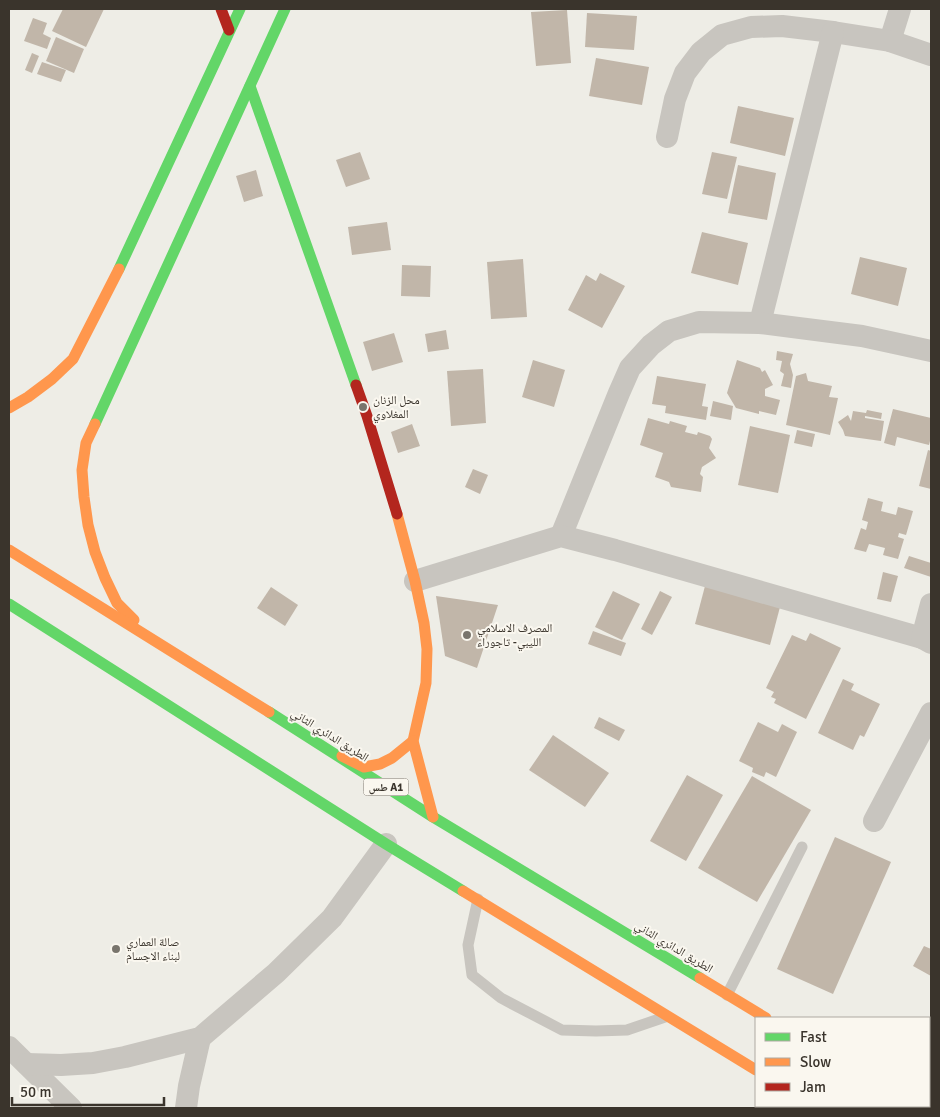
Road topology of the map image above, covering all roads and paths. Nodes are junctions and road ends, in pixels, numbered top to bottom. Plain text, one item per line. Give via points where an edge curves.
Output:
1 (222, 9) edge
2 (240, 9) edge
3 (285, 9) edge
4 (900, 9) edge
5 (229, 30) junction
6 (833, 32) junction
7 (890, 41) junction
8 (931, 55) edge
9 (250, 86) junction
10 (667, 137) dead end
11 (760, 323) junction
12 (931, 352) edge
13 (9, 408) edge
14 (561, 536) junction
15 (9, 550) edge
16 (415, 581) junction
17 (9, 604) edge
18 (931, 604) edge
19 (146, 636) junction
20 (926, 640) edge
21 (931, 713) edge
22 (413, 741) junction
23 (318, 743) junction
24 (433, 817) junction
25 (874, 821) dead end
26 (386, 844) junction
27 (802, 847) dead end
28 (478, 900) junction
29 (727, 995) junction
30 (667, 1016) junction
31 (764, 1017) edge
32 (200, 1038) junction
33 (9, 1047) edge
34 (27, 1064) junction
35 (755, 1069) edge
36 (71, 1108) edge
37 (186, 1108) edge

1 - 5 main road
2 - 5 main road
3 - 9 main road
4 - 7 street
5 - 13 main road via 126,261 73,359 52,379
6 - 7 street
6 - 10 street via 782,26 750,27 722,36 701,52 685,73 675,99
6 - 11 street
7 - 8 street
9 - 16 main road via 367,416
9 - 19 main road via 157,276 86,443 82,470 84,497 95,552 117,603
11 - 12 street via 862,336
11 - 14 street via 699,322 669,331 651,345 626,376
14 - 16 street
14 - 20 street
15 - 19 main road, الطريق الدائري الثاني / طس A1
16 - 22 main road via 427,649 426,683
17 - 26 main road
18 - 20 street
19 - 23 main road, الطريق الدائري الثاني / طس A1
21 - 25 street
22 - 23 main road via 392,758 364,767
22 - 24 main road
23 - 24 main road, الطريق الدائري الثاني / طس A1
24 - 29 main road, الطريق الدائري الثاني / طس A1
26 - 28 main road
26 - 32 street via 332,918 276,973
27 - 29 lane
28 - 30 main road
28 - 30 lane via 468,945 472,975 501,998 562,1030 627,1030
29 - 31 main road, الطريق الدائري الثاني / طس A1
30 - 35 main road
32 - 34 street via 93,1063
32 - 37 street
33 - 34 street
34 - 36 street

